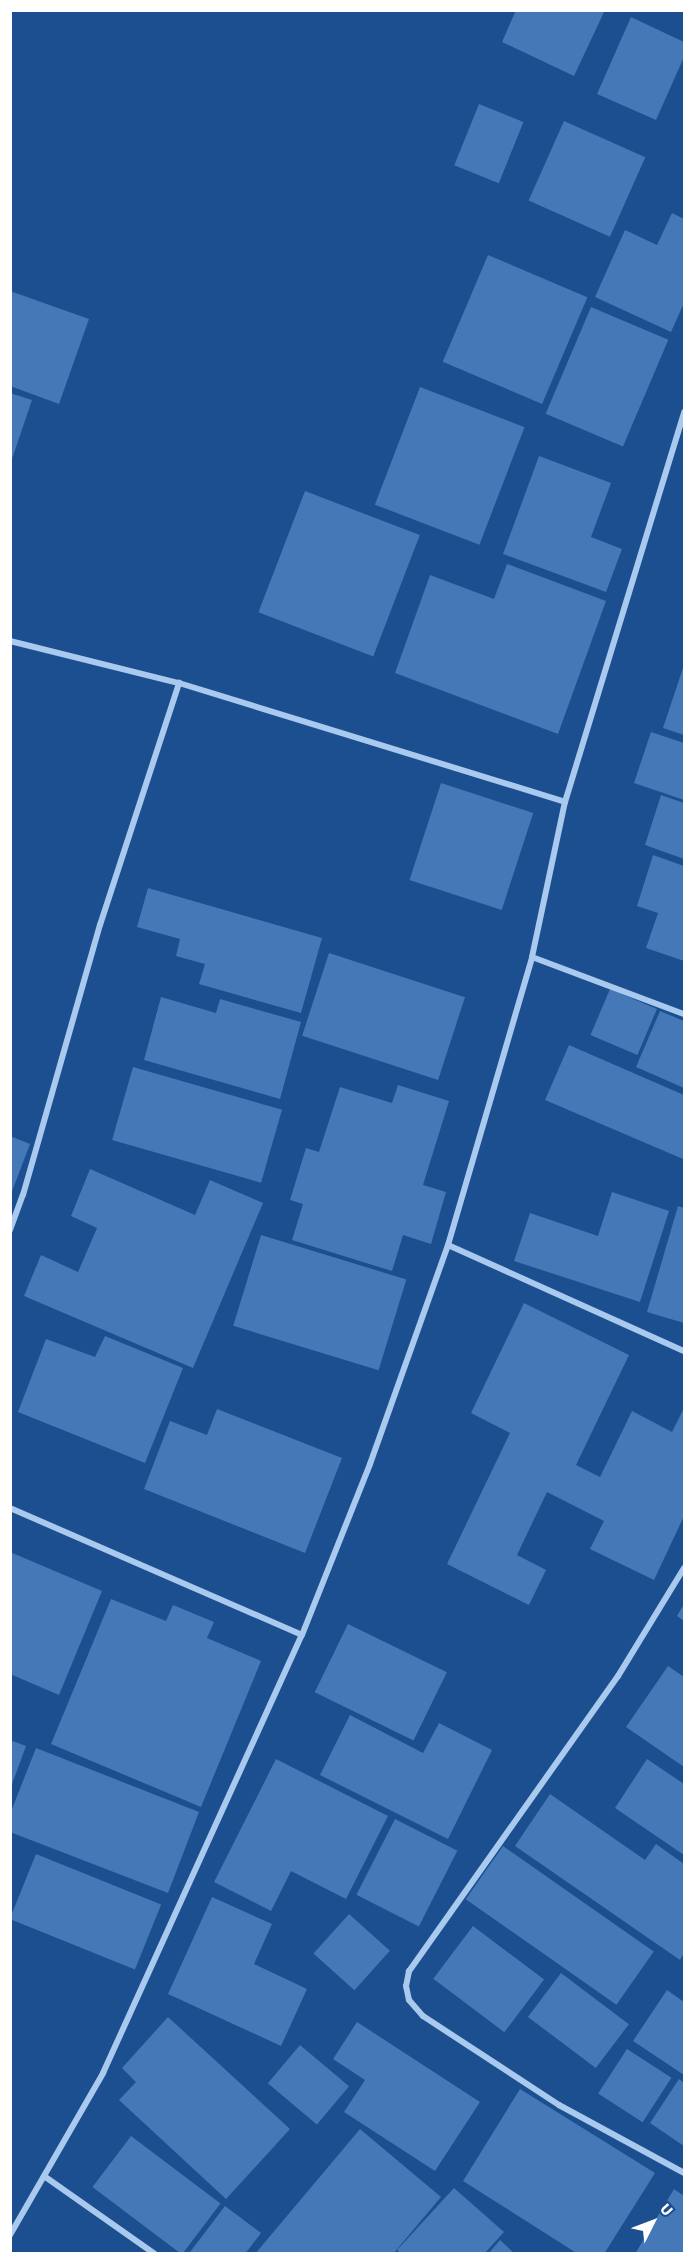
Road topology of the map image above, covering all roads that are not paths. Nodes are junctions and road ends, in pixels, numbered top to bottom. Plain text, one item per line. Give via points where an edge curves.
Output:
1 (684, 412) edge
2 (10, 641) edge
3 (179, 683) junction
4 (565, 802) junction
5 (532, 957) junction
6 (684, 1014) edge
7 (10, 1230) edge
8 (448, 1245) junction
9 (684, 1351) edge
10 (10, 1508) edge
11 (684, 1568) edge
12 (302, 1635) junction
13 (684, 2173) edge
14 (44, 2176) junction
15 (10, 2235) edge
16 (155, 2253) edge

1 - 4 street
2 - 3 street
3 - 4 street
3 - 7 street via 100,925
4 - 5 street
5 - 6 street
5 - 8 street
8 - 9 street
8 - 12 street via 370,1464
10 - 12 street
11 - 13 street via 618,1676 409,1971 406,1986 410,2000 423,2016 560,2105
12 - 14 street via 103,2073
14 - 15 street
14 - 16 street

